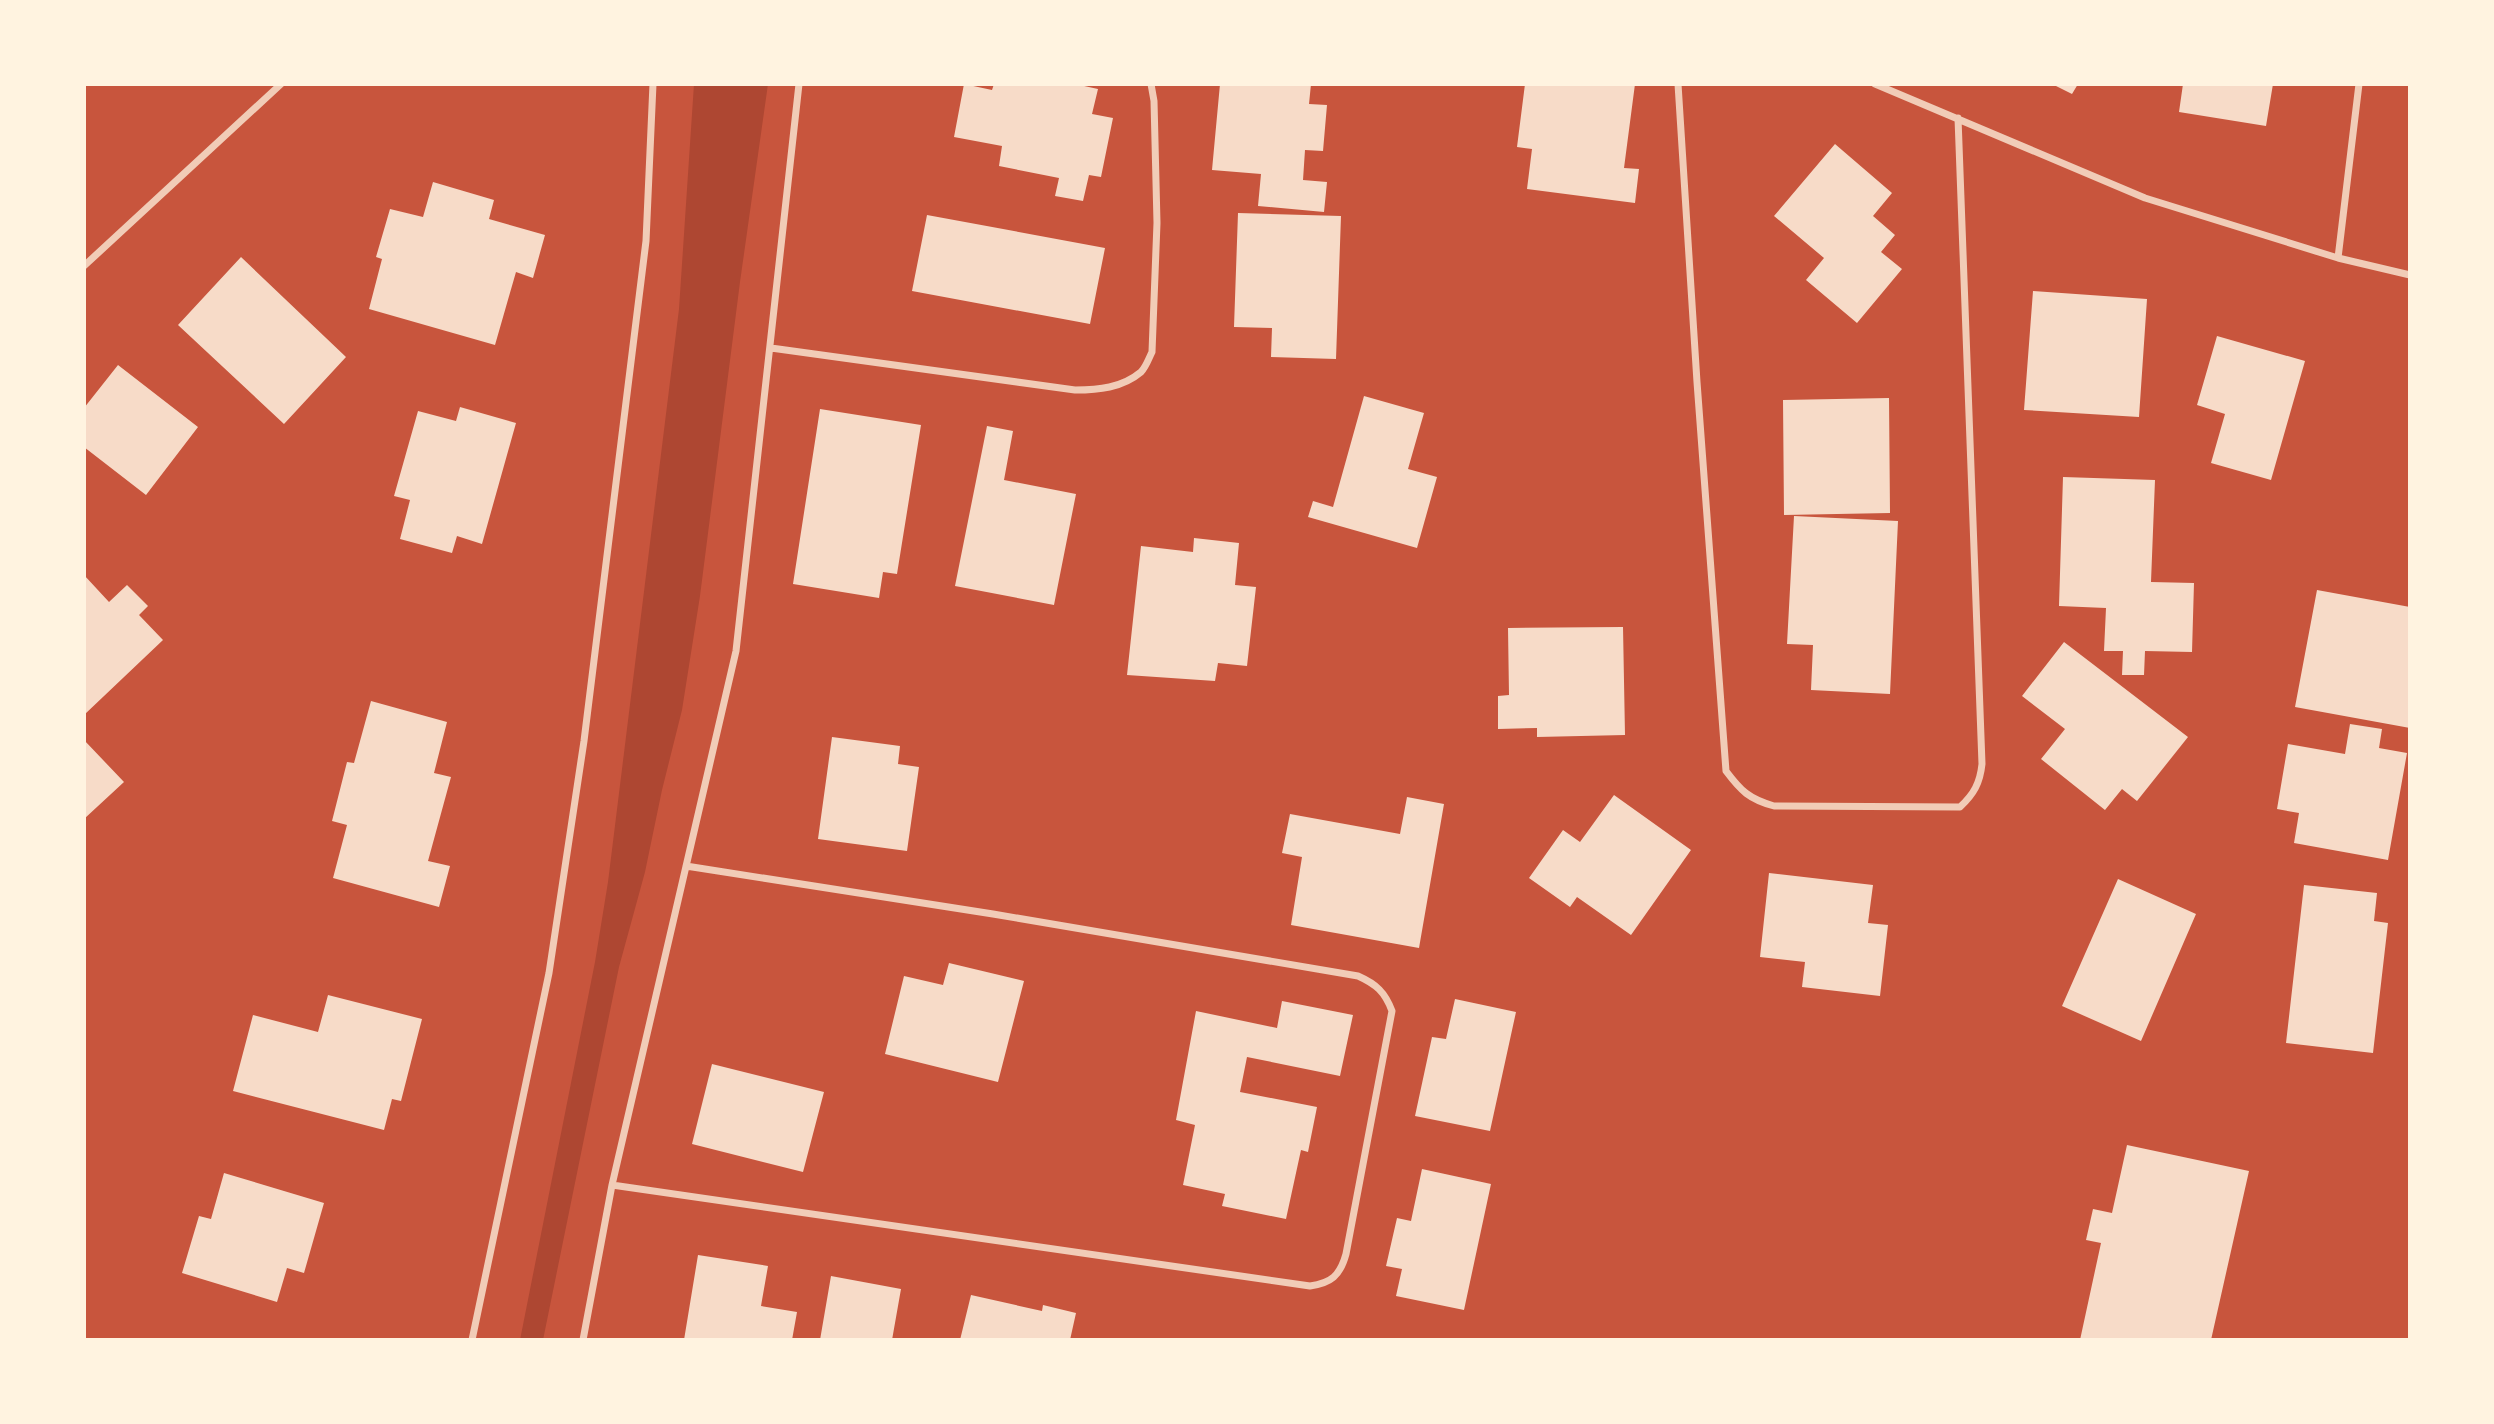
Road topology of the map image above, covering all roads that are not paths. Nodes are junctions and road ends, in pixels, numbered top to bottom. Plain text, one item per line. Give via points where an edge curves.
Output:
1 (281, 84) edge
2 (653, 84) edge
3 (799, 84) edge
4 (1152, 84) edge
5 (1678, 84) edge
6 (1875, 84) edge
7 (2359, 84) edge
8 (1958, 118) junction
9 (2337, 258) junction
10 (84, 266) edge
11 (2410, 275) edge
12 (771, 348) junction
13 (686, 866) junction
14 (612, 1185) junction
15 (472, 1340) edge
16 (583, 1340) edge

1 - 10 street
2 - 15 street via 646,241 584,741 549,973
3 - 12 street
4 - 12 street via 1157,223 1152,352 1143,371 1104,390 1075,390
5 - 8 street via 1726,771 1755,801 1774,806 1959,807 1972,796 1980,780
6 - 8 street
7 - 9 street
8 - 9 street via 2145,198
9 - 11 street
12 - 13 street via 736,651
13 - 14 street
13 - 14 street via 1048,923 1358,976 1373,983 1386,995 1392,1011 1346,1254 1335,1279 1310,1286
14 - 16 street

